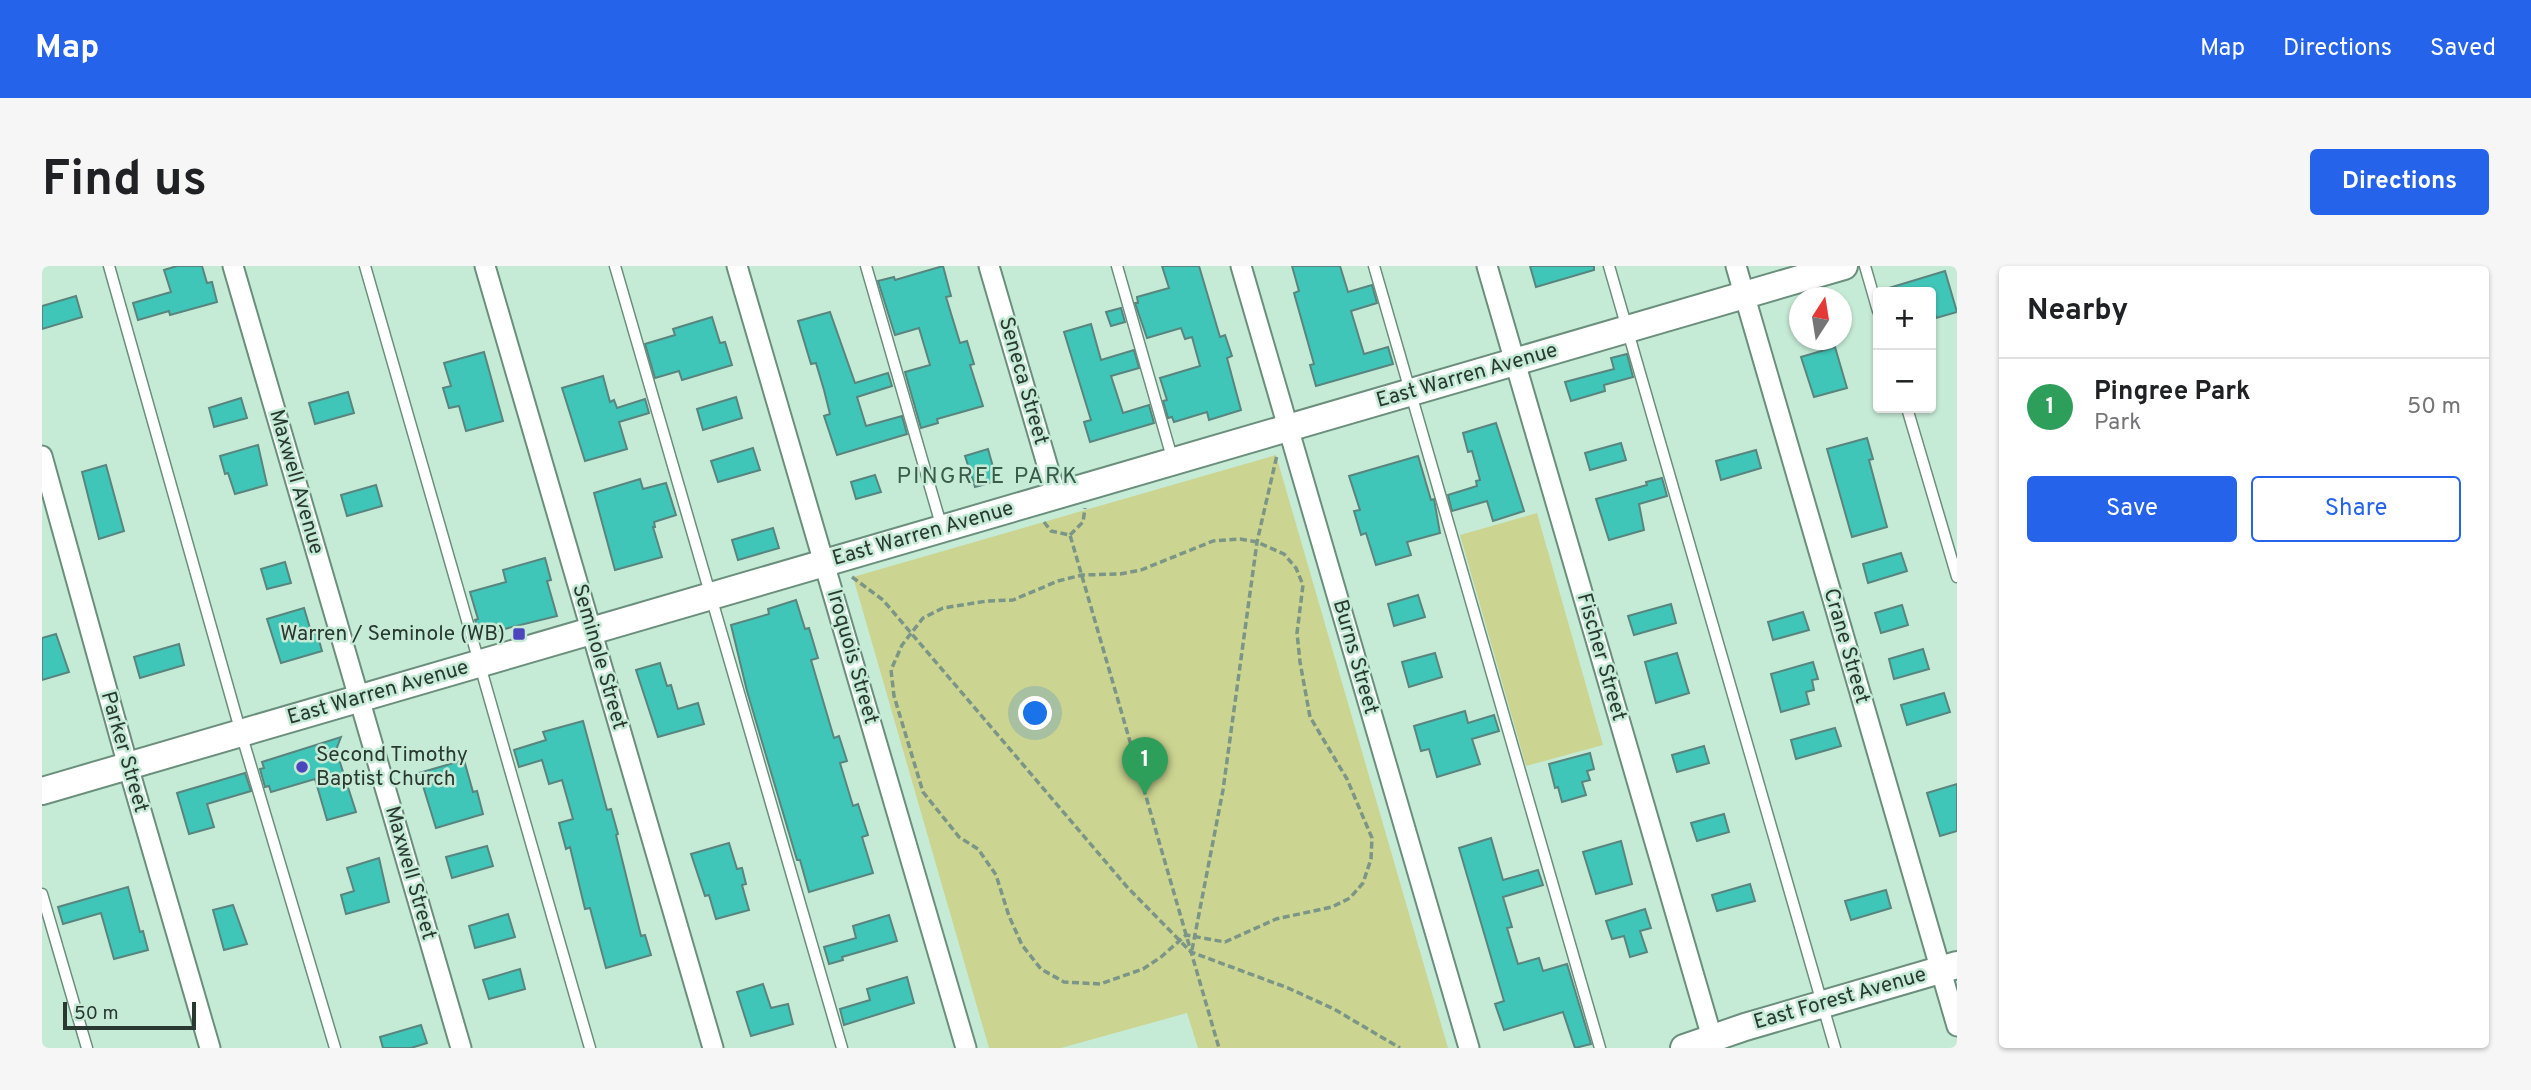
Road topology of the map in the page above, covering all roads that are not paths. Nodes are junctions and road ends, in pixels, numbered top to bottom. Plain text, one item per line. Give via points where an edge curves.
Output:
1 (109, 266) edge
2 (233, 266) edge
3 (365, 266) edge
4 (485, 266) edge
5 (615, 266) edge
6 (737, 266) edge
7 (866, 266) edge
8 (989, 266) edge
9 (1116, 266) edge
10 (1241, 266) edge
11 (1374, 266) edge
12 (1487, 266) edge
13 (1609, 266) edge
14 (1736, 266) edge
15 (1844, 266) edge
16 (1865, 266) edge
17 (1873, 294) edge
18 (1744, 295) junction
19 (1627, 329) junction
20 (1515, 362) junction
21 (1411, 392) junction
22 (1908, 413) edge
23 (1288, 428) junction
24 (42, 456) edge
25 (1173, 461) junction
26 (1056, 495) junction
27 (942, 528) junction
28 (824, 563) junction
29 (1957, 577) edge
30 (710, 596) junction
31 (592, 631) junction
32 (478, 664) junction
33 (359, 698) junction
34 (241, 733) junction
35 (128, 766) junction
36 (42, 791) edge
37 (42, 894) edge
38 (1949, 967) edge
39 (1822, 1004) junction
40 (1957, 1026) edge
41 (1714, 1043) edge
42 (87, 1048) edge
43 (210, 1048) edge
44 (335, 1048) edge
45 (461, 1048) edge
46 (590, 1048) edge
47 (713, 1048) edge
48 (842, 1048) edge
49 (966, 1048) edge
50 (1469, 1048) edge
51 (1600, 1048) edge
52 (1684, 1048) edge
53 (1835, 1048) edge

1 - 34 lane
2 - 33 street, Maxwell Avenue
3 - 32 lane
4 - 31 street, Seminole Street
5 - 30 lane
6 - 28 street, Iroquois Street
7 - 27 lane
8 - 26 street, Seneca Street
9 - 25 lane
10 - 23 street, Burns Street
11 - 21 lane
12 - 20 street, Fischer Street
13 - 19 lane
14 - 18 street, Crane Street
15 - 18 main road, East Warren Avenue
16 - 17 lane
18 - 19 main road, East Warren Avenue
18 - 38 street, Crane Street
19 - 20 main road, East Warren Avenue
19 - 39 lane
20 - 21 main road, East Warren Avenue
20 - 41 street, Fischer Street
21 - 23 main road, East Warren Avenue
21 - 51 lane
22 - 29 lane
23 - 25 main road, East Warren Avenue
23 - 50 street, Burns Street
24 - 35 street, Parker Street
25 - 26 main road, East Warren Avenue
26 - 27 main road, East Warren Avenue
27 - 28 main road, East Warren Avenue
28 - 30 main road, East Warren Avenue
28 - 49 street, Iroquois Street
30 - 31 main road, East Warren Avenue
30 - 48 lane
31 - 32 main road, East Warren Avenue
31 - 47 street, Seminole Street
32 - 33 main road, East Warren Avenue
32 - 46 lane
33 - 34 main road, East Warren Avenue
33 - 45 street, Maxwell Street
34 - 35 main road, East Warren Avenue
34 - 44 lane
35 - 36 main road, East Warren Avenue
35 - 43 street, Parker Street
37 - 42 lane
38 - 39 main road, East Forest Avenue
38 - 40 street, Crane Street
39 - 41 main road, East Forest Avenue
39 - 53 lane
41 - 52 main road, East Forest Avenue

